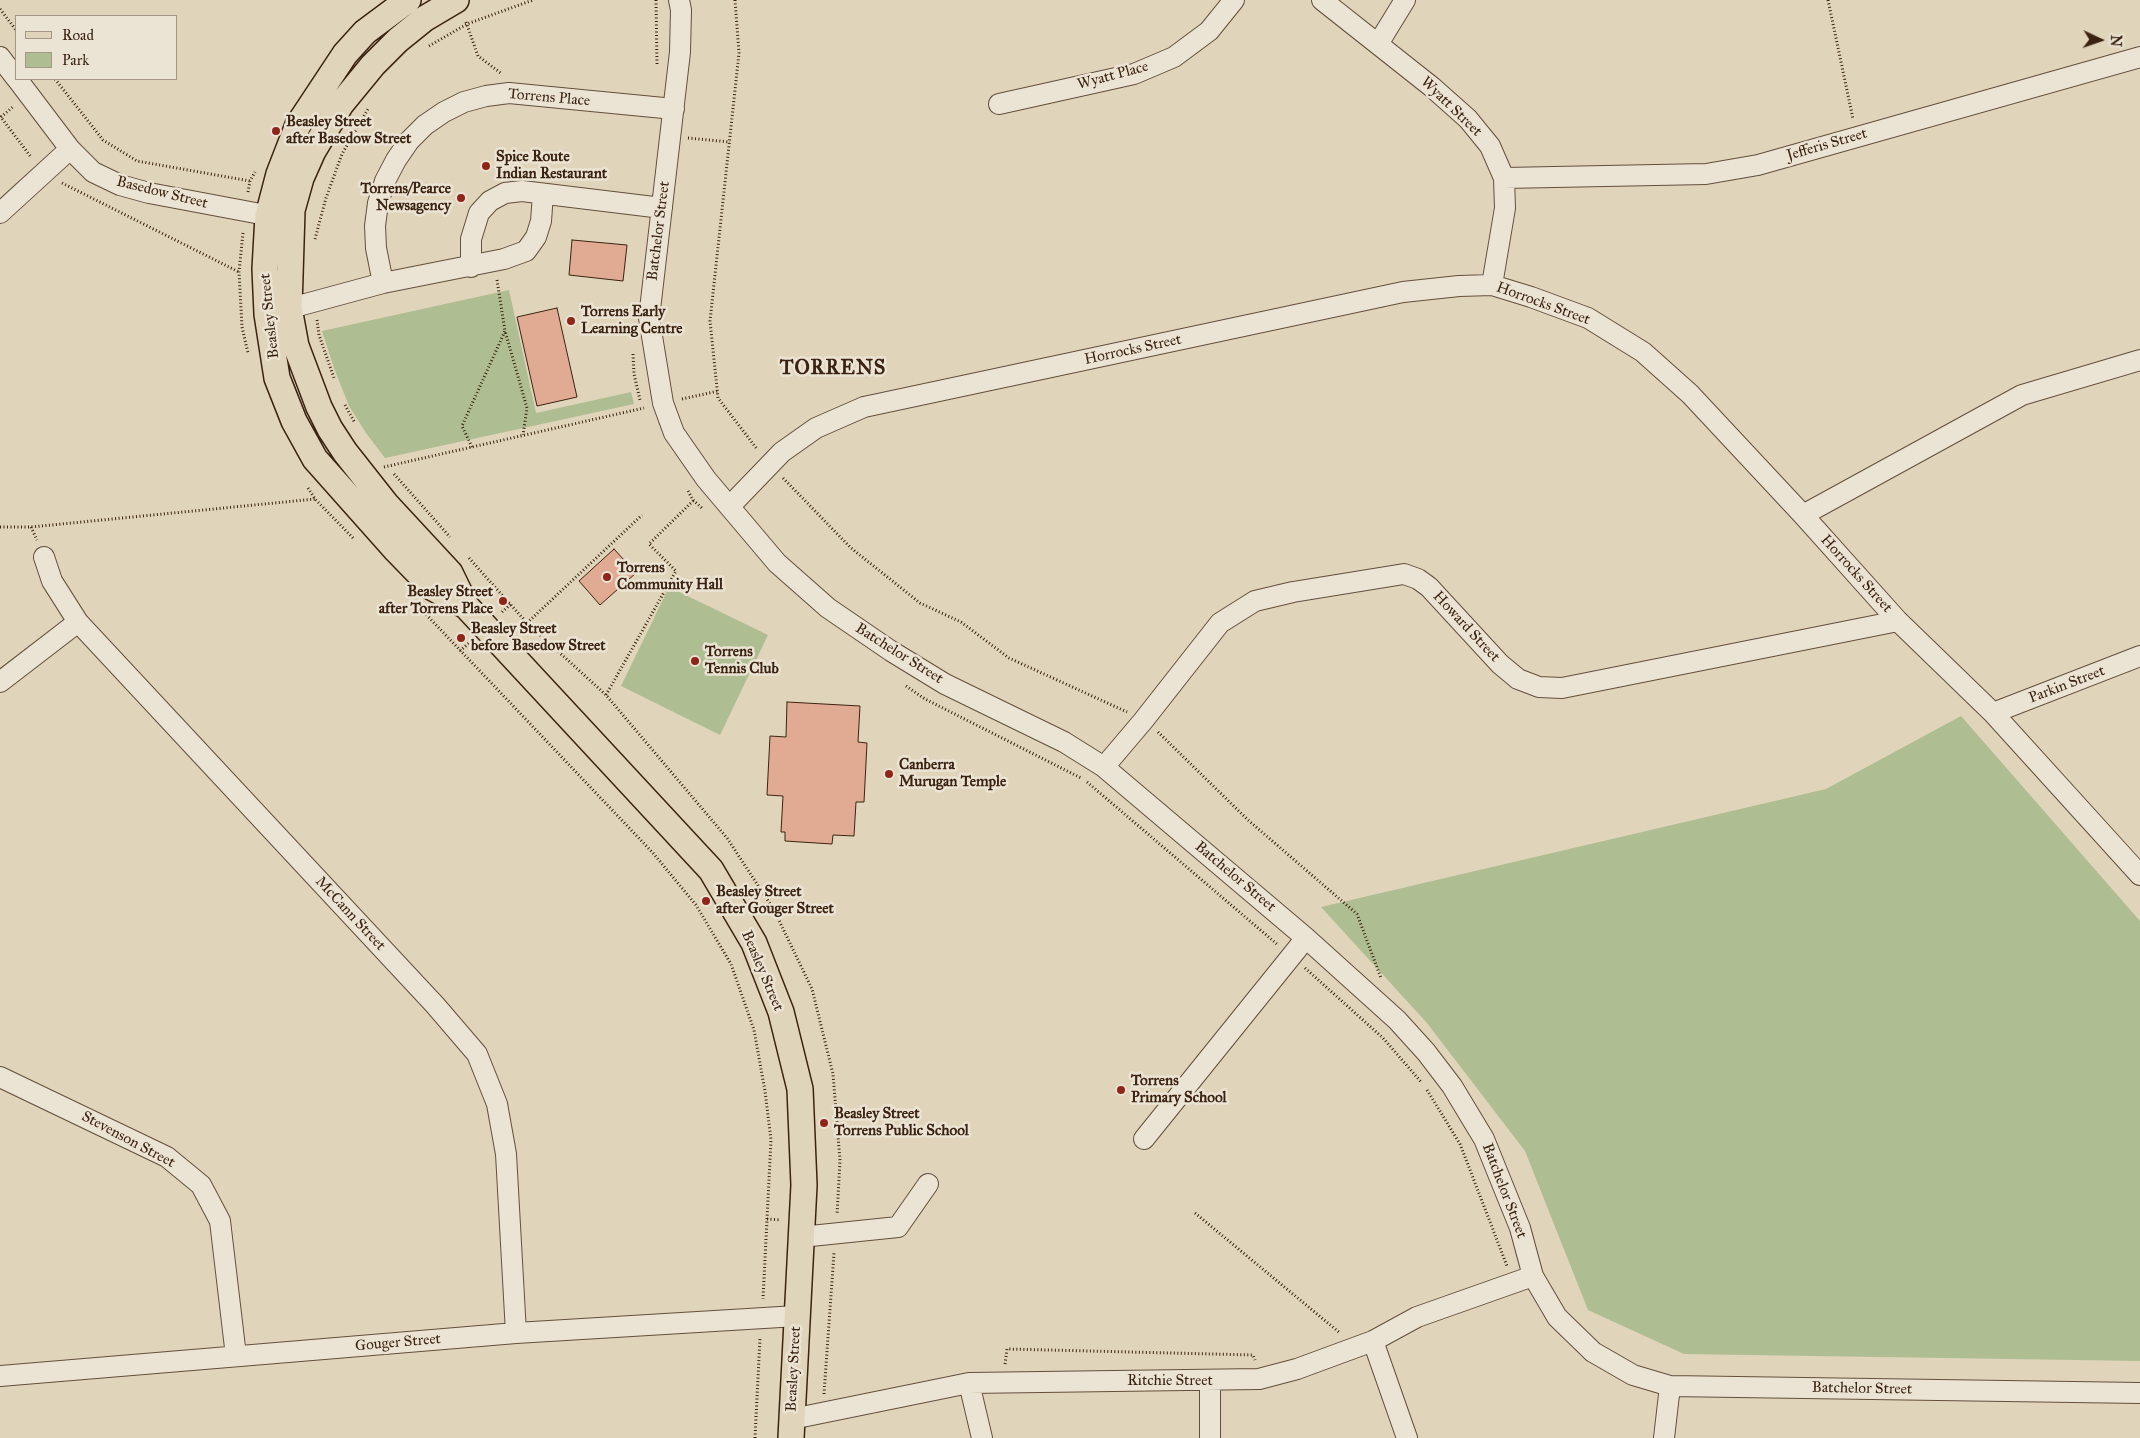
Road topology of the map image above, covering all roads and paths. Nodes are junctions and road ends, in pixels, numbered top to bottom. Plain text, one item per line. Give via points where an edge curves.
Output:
1 (408, 0) edge
2 (533, 0) edge
3 (656, 0) edge
4 (679, 0) edge
5 (736, 0) edge
6 (1234, 0) edge
7 (1322, 0) edge
8 (1406, 0) edge
9 (1828, 0) edge
10 (460, 8) edge
11 (0, 9) edge
12 (467, 24) junction
13 (15, 29) edge
14 (1378, 44) junction
15 (423, 51) dead end
16 (0, 57) edge
17 (2140, 57) edge
18 (657, 68) dead end
19 (15, 76) edge
20 (510, 79) dead end
21 (18, 80) edge
22 (56, 80) edge
23 (999, 104) dead end
24 (372, 105) dead end
25 (674, 109) junction
26 (670, 136) junction
27 (1857, 137) junction
28 (730, 142) junction
29 (70, 150) junction
30 (259, 164) dead end
31 (1504, 178) junction
32 (250, 181) junction
33 (543, 194) junction
34 (662, 208) junction
35 (0, 213) edge
36 (268, 216) junction
37 (314, 242) dead end
38 (494, 261) junction
39 (471, 267) junction
40 (383, 283) junction
41 (1492, 285) junction
42 (314, 301) junction
43 (278, 311) junction
44 (504, 331) junction
45 (632, 346) dead end
46 (249, 354) dead end
47 (2140, 360) edge
48 (335, 379) dead end
49 (718, 391) junction
50 (341, 397) dead end
51 (663, 403) junction
52 (642, 408) junction
53 (646, 415) dead end
54 (359, 430) dead end
55 (523, 435) junction
56 (472, 447) junction
57 (381, 459) dead end
58 (770, 465) junction
59 (386, 466) junction
60 (305, 482) dead end
61 (684, 484) dead end
62 (710, 484) junction
63 (315, 499) junction
64 (694, 500) junction
65 (730, 506) junction
66 (708, 513) dead end
67 (642, 515) dead end
68 (1802, 515) junction
69 (0, 526) edge
70 (452, 539) dead end
71 (355, 541) dead end
72 (465, 554) dead end
73 (44, 557) dead end
74 (415, 603) dead end
75 (1898, 621) junction
76 (78, 622) junction
77 (527, 623) junction
78 (2140, 656) edge
79 (0, 682) edge
80 (903, 684) dead end
81 (606, 695) junction
82 (1993, 713) junction
83 (1143, 722) junction
84 (1104, 767) junction
85 (2140, 875) edge
86 (1306, 938) junction
87 (1292, 957) junction
88 (1381, 979) dead end
89 (1355, 982) junction
90 (1340, 999) junction
91 (0, 1077) edge
92 (1144, 1139) dead end
93 (928, 1184) dead end
94 (1195, 1214) dead end
95 (836, 1233) junction
96 (801, 1237) junction
97 (1508, 1269) dead end
98 (1534, 1276) junction
99 (797, 1316) junction
100 (762, 1318) junction
101 (516, 1333) junction
102 (1344, 1337) dead end
103 (1373, 1340) junction
104 (236, 1356) junction
105 (1005, 1366) dead end
106 (1259, 1367) dead end
107 (0, 1376) edge
108 (1210, 1381) junction
109 (969, 1382) junction
110 (1670, 1386) junction
111 (2140, 1393) edge
112 (832, 1395) dead end
113 (791, 1429) edge
114 (755, 1438) edge
115 (982, 1438) edge
116 (1210, 1438) edge
117 (1407, 1438) edge
118 (1664, 1438) edge

1 - 36 main road, Beasley Street via 365,32 345,54 303,117 279,174
2 - 12 path
3 - 18 path
4 - 25 street, Batchelor Street via 680,52
5 - 28 path via 739,53
6 - 23 street, Wyatt Place via 1208,31 1174,57 1134,74
7 - 14 street, Wyatt Street
8 - 14 street
9 - 27 path
10 - 12 path
10 - 36 main road, Beasley Street via 424,19 374,65 341,104 313,151 292,210
11 - 13 path
12 - 15 path
12 - 20 path via 478,56
14 - 31 street, Wyatt Street via 1468,119 1490,146
16 - 19 street, Basedow Street
17 - 27 street, Jefferis Street
21 - 29 street, Basedow Street
22 - 32 path via 103,140 137,161
24 - 37 path via 342,154
25 - 26 street, Batchelor Street
25 - 40 street, Torrens Place via 509,93 472,100 444,112 409,142 385,181 375,226
26 - 28 path
26 - 34 street, Batchelor Street
27 - 31 street, Jefferis Street via 1758,165 1706,174
28 - 49 path via 710,321
29 - 35 street
29 - 36 street, Basedow Street via 93,172 120,185
30 - 32 path
31 - 41 street, Wyatt Street via 1505,208
32 - 36 path
33 - 34 street
33 - 38 street via 541,221 536,237 526,251
33 - 39 street via 513,191 484,206 473,226
34 - 51 street, Batchelor Street via 648,318
36 - 43 main road, Beasley Street via 265,269
36 - 46 path via 239,272 242,327
38 - 39 street
38 - 44 path
39 - 40 street
40 - 42 street
41 - 58 street, Horrocks Street via 1403,292 864,407 816,428 782,452
41 - 68 street, Horrocks Street via 1588,318 1643,352 1690,394
42 - 43 street
42 - 48 path via 319,335
43 - 96 main road, Beasley Street via 277,378 294,421 315,459 433,588 466,606 711,870 754,943 780,1012 800,1088 804,1185
44 - 55 path via 527,408
44 - 56 path via 462,426
45 - 52 path
47 - 68 street via 2022,395
49 - 51 path
49 - 58 path via 718,398
50 - 54 path
51 - 52 path
51 - 62 street, Batchelor Street via 674,433
52 - 53 path
52 - 55 path
55 - 56 path
56 - 59 path
57 - 59 path
58 - 65 street, Horrocks Street
58 - 83 path via 851,548 920,603 961,622 1009,658 1124,710
59 - 70 path
60 - 63 path
61 - 64 path
62 - 64 path
62 - 65 street, Batchelor Street
63 - 69 path via 31,527
63 - 71 path
64 - 66 path
64 - 81 path via 649,544 676,571
65 - 84 street, Batchelor Street via 777,563 828,608 945,684 1064,742
67 - 77 path
68 - 75 street, Horrocks Street
72 - 77 path
73 - 76 street, McCann Street via 52,581
74 - 100 path via 653,853 696,905 731,964 754,1030 771,1140
75 - 82 street, Horrocks Street
75 - 83 street, Howard Street via 1562,688 1539,687 1518,679 1500,664 1429,587 1404,574 1293,592 1255,602 1220,623
76 - 79 street
76 - 101 street, McCann Street via 477,1054 497,1104 506,1154
77 - 81 path
78 - 82 street, Parkin Street
80 - 87 path via 925,699 1085,781
81 - 95 path via 726,838 774,910 812,989 833,1074 840,1162
82 - 85 street, Horrocks Street
83 - 84 street, Howard Street
83 - 88 path via 1154,728 1248,820 1357,914
84 - 86 street, Batchelor Street
86 - 87 street
86 - 89 street, Batchelor Street
87 - 90 path
87 - 92 street
89 - 90 path
89 - 98 street, Batchelor Street via 1397,1020 1452,1086 1484,1140 1520,1228
90 - 97 path via 1383,1038 1426,1088 1460,1144
91 - 104 street, Stevenson Street via 167,1157 201,1185 220,1221
93 - 95 street via 898,1227
94 - 102 path
95 - 96 street
95 - 112 path via 824,1394
96 - 99 main road, Beasley Street
98 - 103 street, Ritchie Street via 1417,1317
98 - 110 street, Batchelor Street via 1557,1317 1593,1352 1634,1375
99 - 100 street, Gouger Street
99 - 113 main road, Beasley Street
100 - 101 street, Gouger Street
100 - 114 path
101 - 104 street, Gouger Street
103 - 108 street, Ritchie Street via 1297,1369 1260,1379
103 - 117 street
104 - 107 street, Gouger Street
105 - 106 path via 1007,1349 1253,1355
108 - 109 street, Ritchie Street
108 - 116 street
109 - 113 street, Ritchie Street
109 - 115 street
110 - 111 street, Batchelor Street
110 - 118 street

